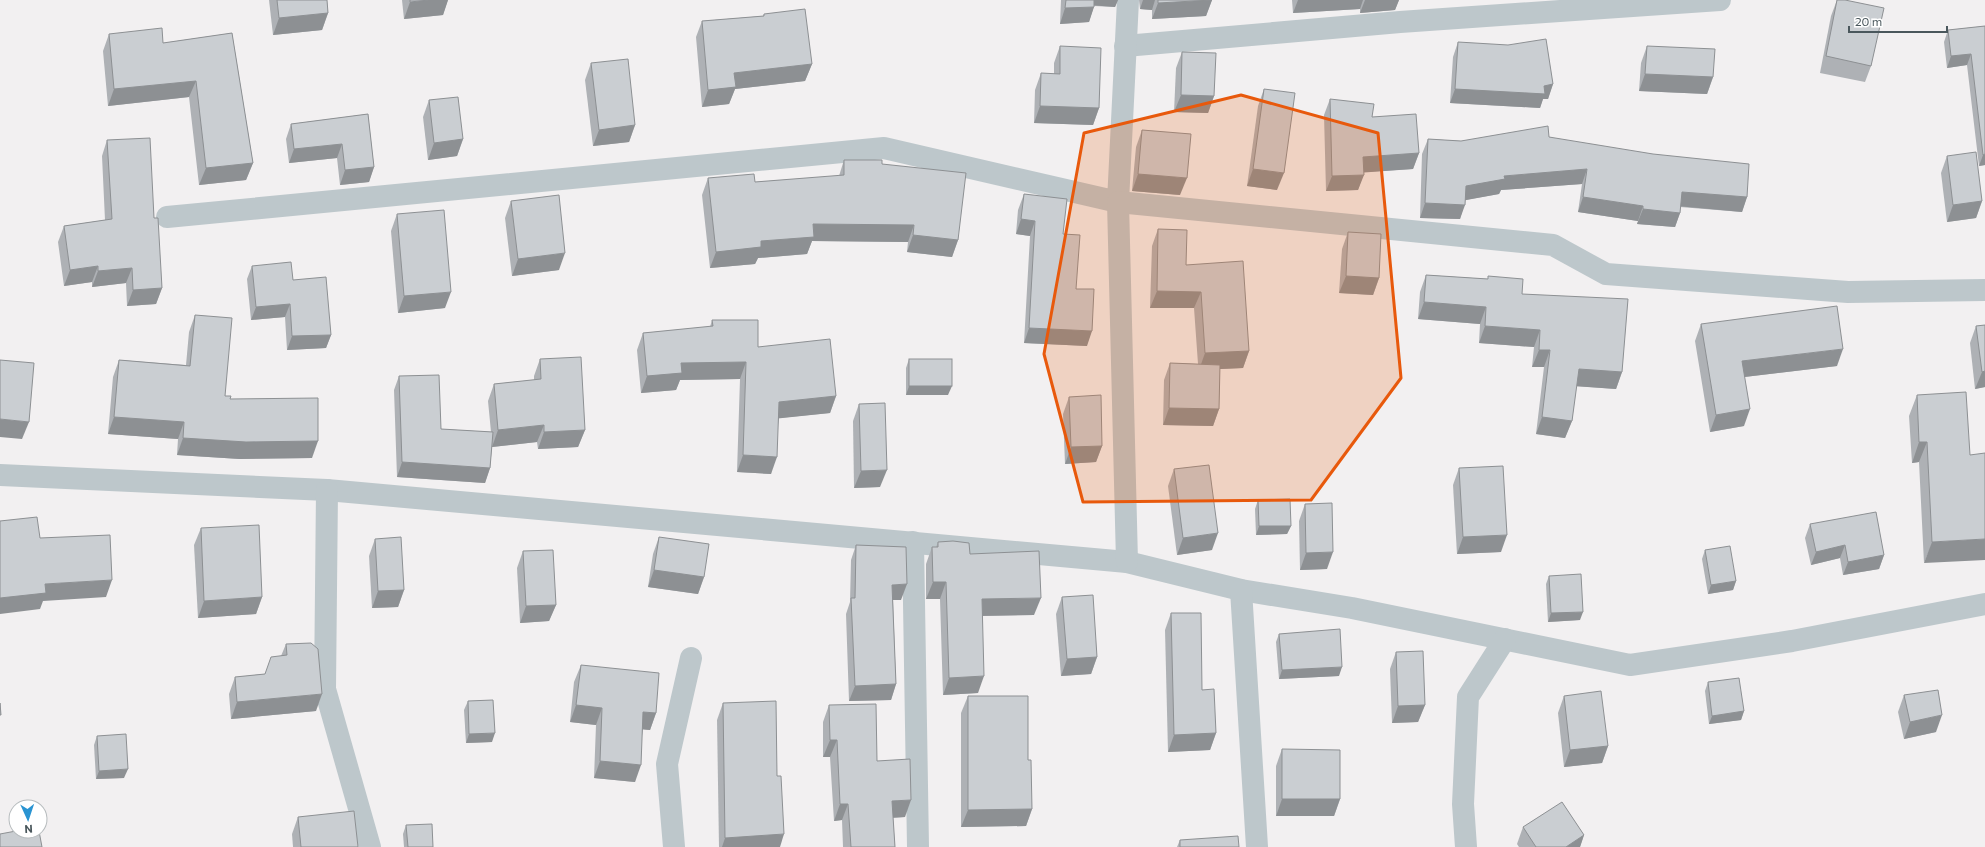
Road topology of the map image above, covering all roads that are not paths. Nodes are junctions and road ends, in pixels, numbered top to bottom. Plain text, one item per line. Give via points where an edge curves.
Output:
1 (1128, 0) edge
2 (1720, 0) edge
3 (1125, 46) junction
4 (1118, 202) junction
5 (167, 217) dead end
6 (1985, 290) edge
7 (0, 475) edge
8 (327, 490) junction
9 (913, 542) junction
10 (1127, 562) junction
11 (1241, 590) junction
12 (1985, 604) edge
13 (1505, 639) junction
14 (691, 658) dead end
15 (370, 847) edge
16 (674, 847) edge
17 (918, 847) edge
18 (1257, 847) edge
19 (1466, 847) edge

1 - 3 street
2 - 3 street via 1400,22
3 - 4 street
4 - 5 street via 884,148
4 - 6 street via 1553,245 1606,274 1848,292
4 - 10 street
7 - 8 street
8 - 9 street
8 - 15 street via 325,689
9 - 10 street
9 - 17 street
10 - 11 street
11 - 13 street via 1352,608
11 - 18 street
12 - 13 street via 1792,641 1630,665
13 - 19 street via 1468,697 1464,804
14 - 16 street via 667,764

